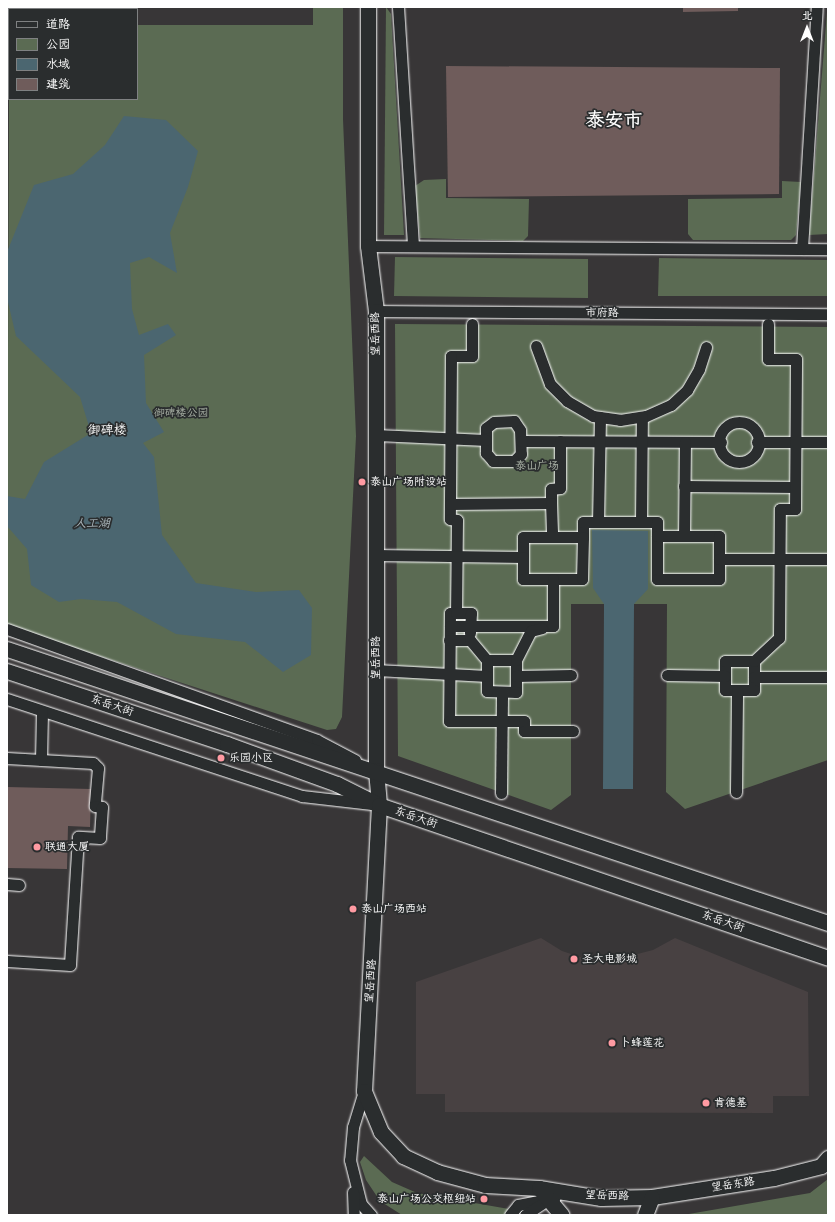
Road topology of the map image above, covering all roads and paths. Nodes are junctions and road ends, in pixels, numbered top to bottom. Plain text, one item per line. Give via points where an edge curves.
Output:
1 (368, 7) edge
2 (398, 7) edge
3 (817, 7) edge
4 (368, 246) junction
5 (413, 246) junction
6 (802, 249) junction
7 (828, 249) edge
8 (376, 311) junction
9 (828, 314) edge
10 (472, 324) dead end
11 (768, 324) dead end
12 (536, 346) dead end
13 (706, 347) dead end
14 (600, 417) junction
15 (642, 417) junction
16 (376, 435) junction
17 (450, 438) junction
18 (486, 440) junction
19 (521, 441) junction
20 (560, 441) junction
21 (599, 441) junction
22 (642, 442) junction
23 (685, 442) junction
24 (721, 442) junction
25 (757, 442) junction
26 (795, 442) junction
27 (828, 442) edge
28 (684, 486) junction
29 (795, 487) junction
30 (551, 503) junction
31 (450, 504) junction
32 (598, 522) junction
33 (641, 522) junction
34 (657, 536) junction
35 (684, 536) junction
36 (552, 537) junction
37 (583, 537) junction
38 (376, 555) junction
39 (457, 556) junction
40 (523, 557) junction
41 (719, 559) junction
42 (780, 559) junction
43 (828, 559) edge
44 (553, 579) junction
45 (456, 613) junction
46 (450, 626) junction
47 (470, 626) junction
48 (553, 626) junction
49 (7, 629) edge
50 (449, 640) junction
51 (470, 640) junction
52 (7, 649) edge
53 (487, 660) junction
54 (516, 660) junction
55 (754, 661) junction
56 (376, 670) junction
57 (7, 671) edge
58 (571, 675) dead end
59 (667, 675) dead end
60 (449, 676) junction
61 (487, 676) junction
62 (516, 676) junction
63 (725, 676) junction
64 (754, 677) junction
65 (828, 677) edge
66 (738, 690) junction
67 (502, 692) junction
68 (7, 699) edge
69 (42, 712) junction
70 (502, 721) junction
71 (573, 731) dead end
72 (7, 758) edge
73 (41, 760) junction
74 (376, 770) junction
75 (736, 792) dead end
76 (501, 793) dead end
77 (379, 805) junction
78 (7, 884) edge
79 (19, 885) dead end
80 (828, 923) edge
81 (825, 957) edge
82 (7, 961) edge
83 (364, 1091) junction
84 (828, 1158) edge
85 (352, 1170) junction
86 (538, 1188) junction
87 (568, 1194) junction
88 (652, 1197) junction
89 (551, 1199) junction
90 (354, 1215) edge
91 (371, 1215) edge
92 (510, 1215) edge
93 (525, 1215) edge
94 (538, 1215) edge
95 (562, 1215) edge
96 (645, 1215) edge

1 - 4 main road, 望岳西路
2 - 5 street
3 - 6 street
4 - 5 street
4 - 8 main road, 望岳西路
5 - 6 street
6 - 7 street
8 - 9 street, 市府路
8 - 16 main road, 望岳西路
10 - 17 street via 472,356 451,356
11 - 26 street via 768,359 796,359
12 - 14 street via 550,384 568,401
13 - 15 street via 699,369 687,390 672,405
14 - 15 street via 620,420
14 - 21 street
15 - 22 street
16 - 17 street
16 - 38 main road, 望岳西路
17 - 18 street
17 - 31 street
18 - 19 street via 486,428 494,422 514,421 520,430
18 - 19 street via 486,453 493,461 514,461 521,454
19 - 20 street
20 - 21 street
20 - 30 street via 560,488 551,488
21 - 22 street
21 - 32 street
22 - 23 street
22 - 33 street
23 - 24 street
23 - 28 street
24 - 25 street via 722,454 728,461 749,462 757,453
24 - 25 street via 721,430 727,424 751,424 758,431
25 - 26 street
26 - 27 street
26 - 29 street
28 - 29 street
28 - 35 street
29 - 42 street via 795,509 780,509
30 - 31 street
30 - 36 street
31 - 39 street via 450,519 457,520
32 - 33 street
32 - 37 street via 583,522
33 - 34 street via 657,522
34 - 35 street
34 - 41 street via 657,579 719,579
35 - 41 street via 719,536
36 - 37 street
36 - 40 street via 523,537
37 - 44 street via 582,579
38 - 39 street
38 - 56 main road, 望岳西路
39 - 40 street
39 - 45 street
40 - 44 street via 523,579
41 - 42 street
42 - 43 street
42 - 55 street via 779,638
44 - 48 street
45 - 46 street via 450,612
45 - 47 street via 470,612
46 - 47 street
46 - 50 street
47 - 48 street
47 - 51 street
48 - 54 street via 531,631
49 - 74 street via 317,740
50 - 51 street
50 - 60 street
51 - 53 street
52 - 74 main road, 东岳大街 via 327,757
53 - 54 street
53 - 61 street
54 - 62 street
55 - 63 street via 725,661
55 - 64 street
56 - 60 street
56 - 74 main road, 望岳西路
57 - 77 main road, 东岳大街 via 227,744 337,784
58 - 62 street
59 - 63 street
60 - 61 street
60 - 70 street via 449,721
61 - 67 street via 487,691
62 - 67 street via 516,692
63 - 66 street via 725,690
64 - 65 street
64 - 66 street via 754,690
66 - 75 street
67 - 70 street
68 - 69 street
69 - 73 street
69 - 77 street via 302,796
70 - 71 street via 524,721 524,731
70 - 76 street
72 - 73 street
73 - 82 street via 93,763 98,768 96,806 102,807 100,838 78,837 70,965
74 - 77 main road, 望岳西路
74 - 80 main road, 东岳大街
77 - 81 main road, 东岳大街
77 - 83 main road, 望岳西路
78 - 79 street
83 - 85 street via 353,1127 350,1160
83 - 86 main road, 望岳西路 via 381,1132 403,1156 438,1172 485,1185
84 - 88 main road, 望岳东路 via 821,1166 774,1178
85 - 90 street
85 - 91 street via 361,1204
86 - 87 main road, 望岳西路
86 - 89 main road
87 - 88 main road, 望岳西路
87 - 89 street
88 - 96 main road
89 - 92 street via 518,1205
89 - 93 street
89 - 94 street via 549,1206
89 - 95 main road

